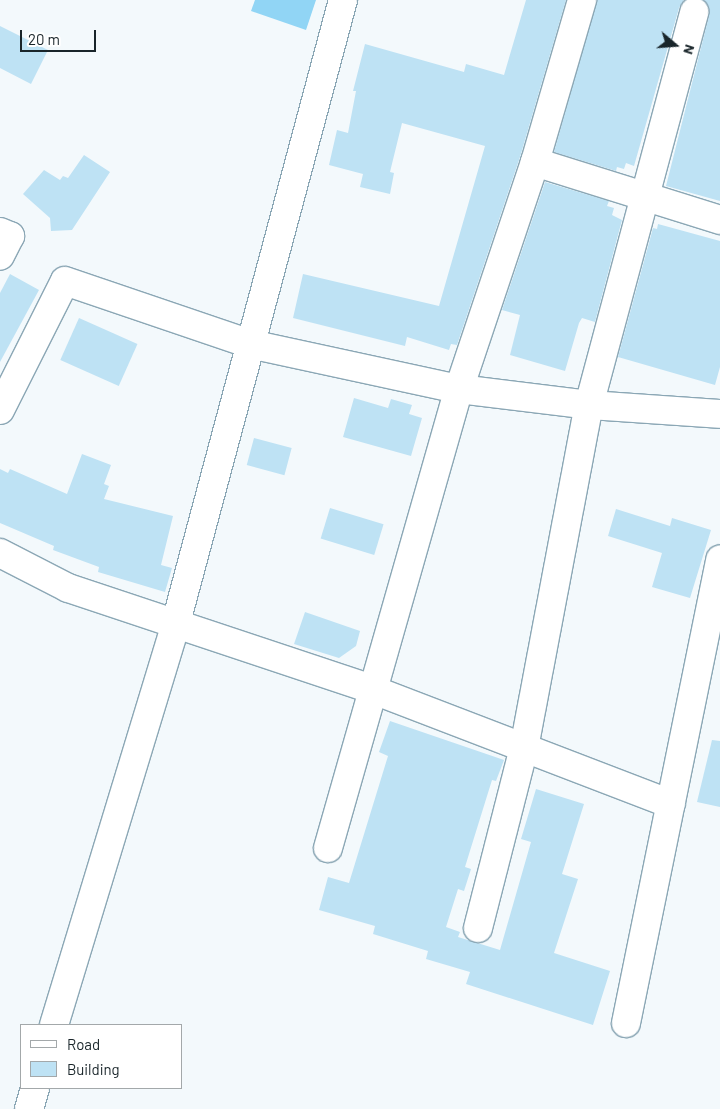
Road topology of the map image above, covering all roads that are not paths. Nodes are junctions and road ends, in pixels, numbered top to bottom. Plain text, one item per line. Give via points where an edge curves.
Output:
1 (343, 0) edge
2 (582, 0) edge
3 (694, 12) dead end
4 (535, 162) junction
5 (643, 196) junction
6 (720, 220) edge
7 (0, 232) edge
8 (0, 256) edge
9 (250, 344) junction
10 (459, 389) junction
11 (589, 405) junction
12 (0, 410) edge
13 (720, 414) edge
14 (0, 552) edge
15 (720, 559) edge
16 (175, 626) junction
17 (371, 689) junction
18 (524, 748) junction
19 (672, 804) junction
20 (328, 848) dead end
21 (478, 928) dead end
22 (626, 1023) dead end
23 (54, 1024) edge
24 (36, 1089) edge
25 (29, 1109) edge

1 - 9 street
2 - 4 street
3 - 5 street
4 - 5 street
4 - 10 street
5 - 6 street
5 - 11 street
7 - 8 street via 10,236
9 - 10 street
9 - 12 street via 65,281
9 - 16 street
10 - 11 street
10 - 17 street
11 - 13 street
11 - 18 street
14 - 16 street via 68,588
15 - 19 street
16 - 17 street
16 - 23 street
17 - 18 street
17 - 20 street
18 - 19 street
18 - 21 street
19 - 22 street
24 - 25 street

